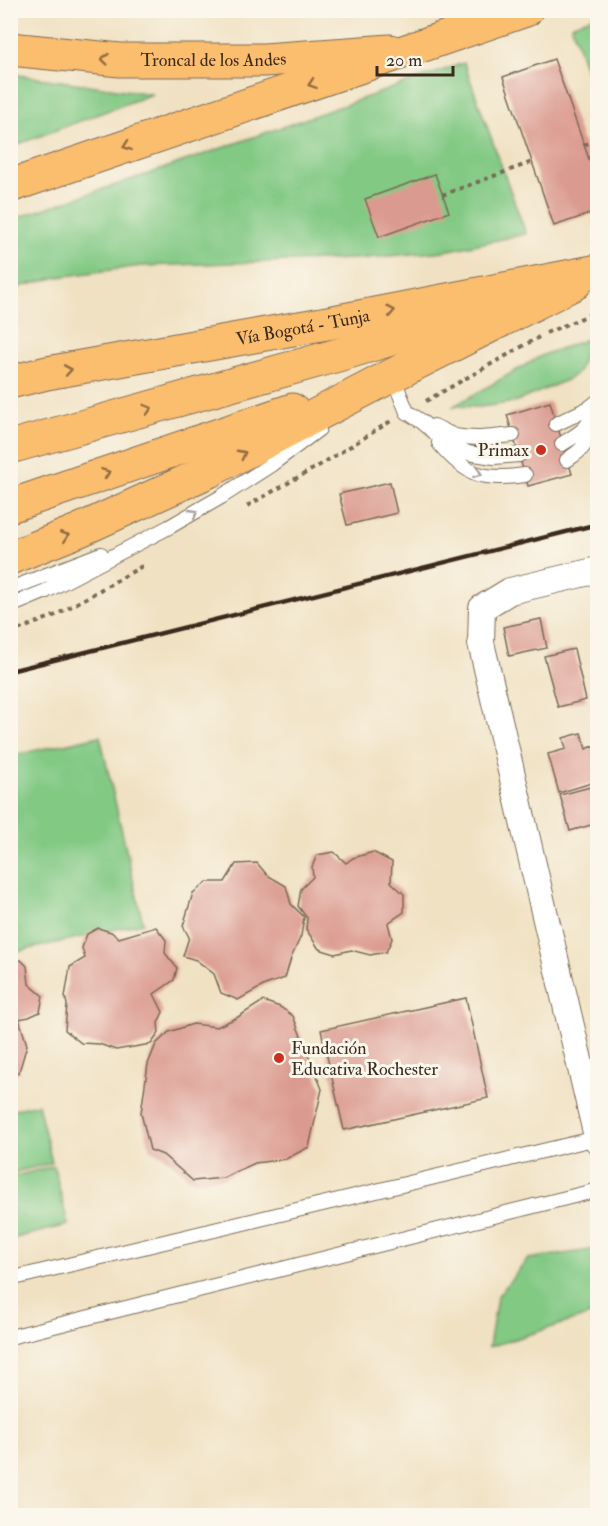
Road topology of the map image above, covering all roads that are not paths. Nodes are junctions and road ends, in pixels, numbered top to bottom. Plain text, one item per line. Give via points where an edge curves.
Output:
1 (526, 10) edge
2 (10, 49) edge
3 (416, 49) junction
4 (10, 186) edge
5 (590, 276) edge
6 (393, 375) junction
7 (10, 382) edge
8 (597, 402) edge
9 (421, 421) junction
10 (590, 421) junction
11 (556, 424) dead end
12 (513, 435) dead end
13 (562, 444) dead end
14 (10, 447) edge
15 (519, 455) dead end
16 (567, 460) dead end
17 (525, 475) dead end
18 (10, 506) edge
19 (169, 527) junction
20 (10, 558) edge
21 (597, 570) edge
22 (10, 590) edge
23 (10, 606) edge
24 (597, 1139) edge
25 (597, 1190) edge
26 (10, 1280) edge
27 (10, 1337) edge

1 - 3 main road
3 -> 2 main road, Troncal de los Andes via 264,60 120,60
3 -> 4 main road
5 - 6 main road
7 -> 5 main road, Vía Bogotá - Tunja
14 -> 5 main road, Vía Bogotá - Tunja via 345,352
6 - 9 lane via 407,412
18 -> 6 main road
19 -> 6 lane via 272,464
20 -> 6 main road via 209,471
8 - 10 lane
8 - 11 lane
9 - 12 lane via 462,437
9 - 15 lane via 448,445 468,453
9 -> 17 lane via 453,460 474,473 503,478
10 - 13 lane via 583,431
10 - 16 lane via 583,449
19 - 22 lane
19 - 23 lane
21 - 24 street via 510,591 482,608 481,643
24 - 26 lane
25 - 27 lane

